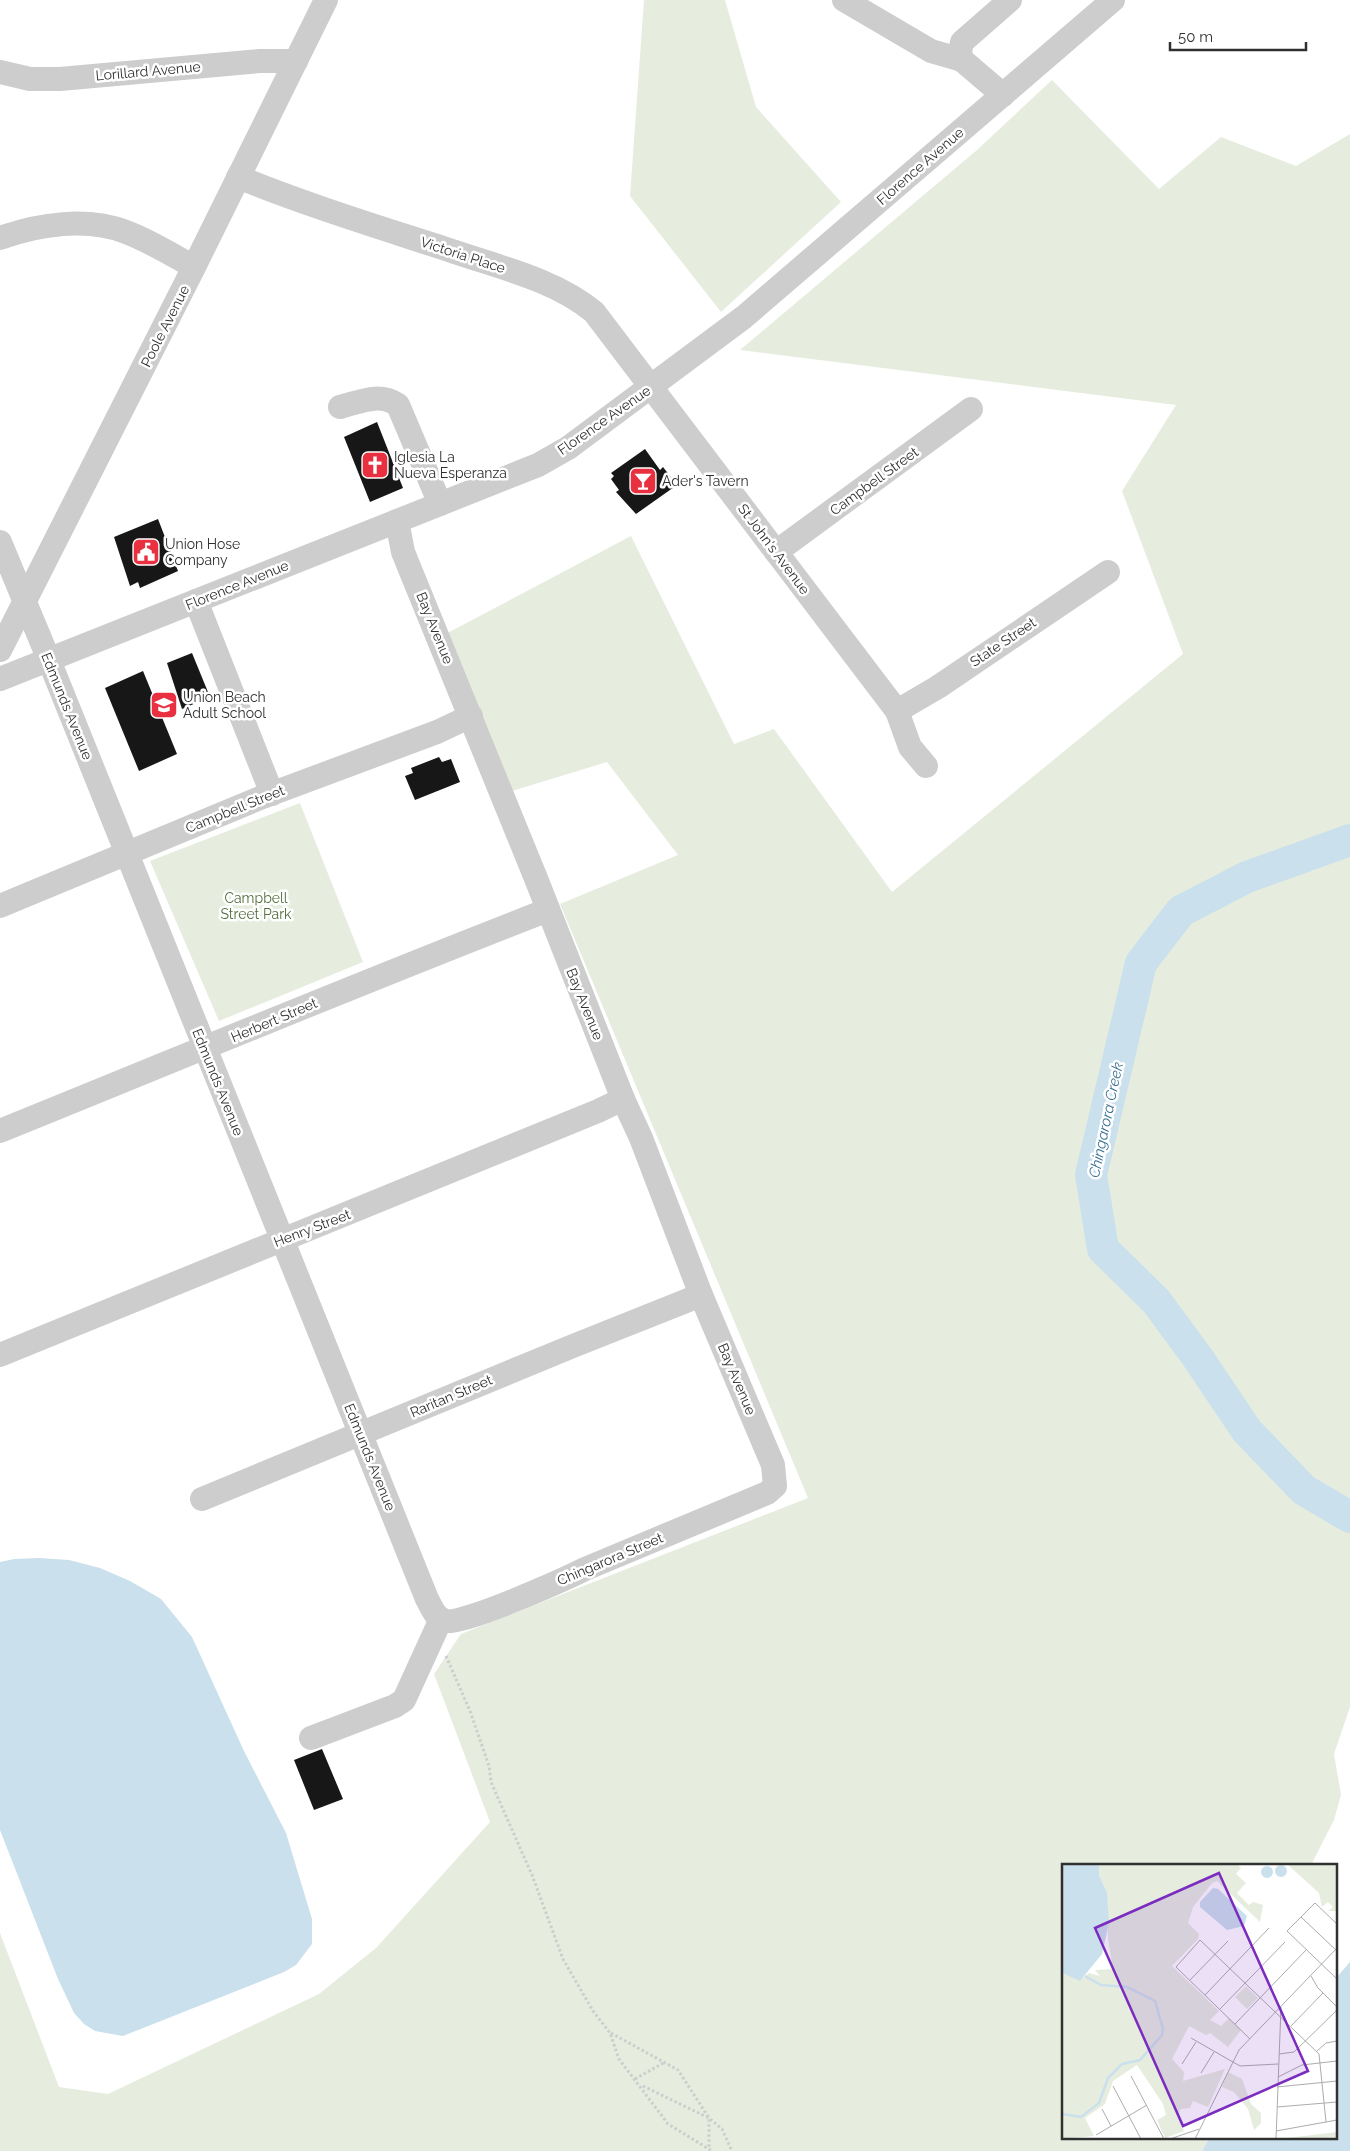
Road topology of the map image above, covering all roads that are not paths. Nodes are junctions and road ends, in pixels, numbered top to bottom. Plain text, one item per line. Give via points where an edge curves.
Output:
1 (326, 0) edge
2 (844, 0) edge
3 (1010, 0) edge
4 (1104, 2) edge
5 (962, 60) junction
6 (296, 61) junction
7 (0, 72) edge
8 (1002, 95) junction
9 (238, 177) junction
10 (0, 238) edge
11 (194, 267) junction
12 (652, 387) junction
13 (340, 407) dead end
14 (971, 409) dead end
15 (440, 504) junction
16 (397, 521) junction
17 (0, 542) edge
18 (776, 552) junction
19 (1108, 572) dead end
20 (196, 602) junction
21 (25, 603) junction
22 (0, 650) edge
23 (50, 660) junction
24 (0, 680) edge
25 (897, 711) junction
26 (471, 716) junction
27 (926, 766) dead end
28 (272, 794) junction
29 (127, 853) junction
30 (0, 906) edge
31 (548, 910) junction
32 (204, 1049) junction
33 (623, 1098) junction
34 (0, 1131) edge
35 (283, 1238) junction
36 (701, 1295) junction
37 (0, 1355) edge
38 (361, 1434) junction
39 (775, 1486) joint
40 (202, 1499) dead end
41 (438, 1626) junction
42 (311, 1738) dead end

1 - 6 street, Poole Avenue
2 - 5 street via 931,51
3 - 5 street via 962,42
4 - 8 street, Florence Avenue
5 - 8 street
6 - 7 street, Lorillard Avenue via 260,61 60,79
6 - 9 street, Poole Avenue
8 - 12 street, Florence Avenue via 744,317
9 - 11 street, Poole Avenue
9 - 12 street, Victoria Place via 288,198 563,290 594,312
10 - 11 street via 46,227 99,225 138,236
11 - 21 street, Poole Avenue
12 - 15 street, Florence Avenue via 568,448 538,465
12 - 18 street, St John's Avenue
13 - 15 street via 376,397 390,399 398,405
14 - 18 street, Campbell Street
15 - 16 street, Florence Avenue
16 - 20 street, Florence Avenue
16 - 26 street, Bay Avenue via 403,552
17 - 21 street, Edmunds Avenue
18 - 25 street, St John's Avenue
19 - 25 street, State Street via 938,687
20 - 23 street, Florence Avenue
20 - 28 street
21 - 22 street, Poole Avenue
21 - 23 street, Edmunds Avenue
23 - 24 street, Florence Avenue
23 - 29 street, Edmunds Avenue
25 - 27 street, St John's Avenue via 910,747
26 - 28 street, Campbell Street
26 - 31 street, Bay Avenue
28 - 29 street, Campbell Street
29 - 30 street, Campbell Street
29 - 32 street, Edmunds Avenue
31 - 32 street, Herbert Street via 385,973
31 - 33 street, Bay Avenue
32 - 34 street, Herbert Street
32 - 35 street, Edmunds Avenue
33 - 35 street, Henry Street via 339,1218
33 - 36 street, Bay Avenue
35 - 37 street, Henry Street
35 - 38 street, Edmunds Avenue
36 - 38 street, Raritan Street
36 - 39 street, Bay Avenue via 773,1465
38 - 40 street, Raritan Street
38 - 41 street, Edmunds Avenue
39 - 41 street, Chingarora Street via 767,1493 478,1614
41 - 42 street via 402,1702

